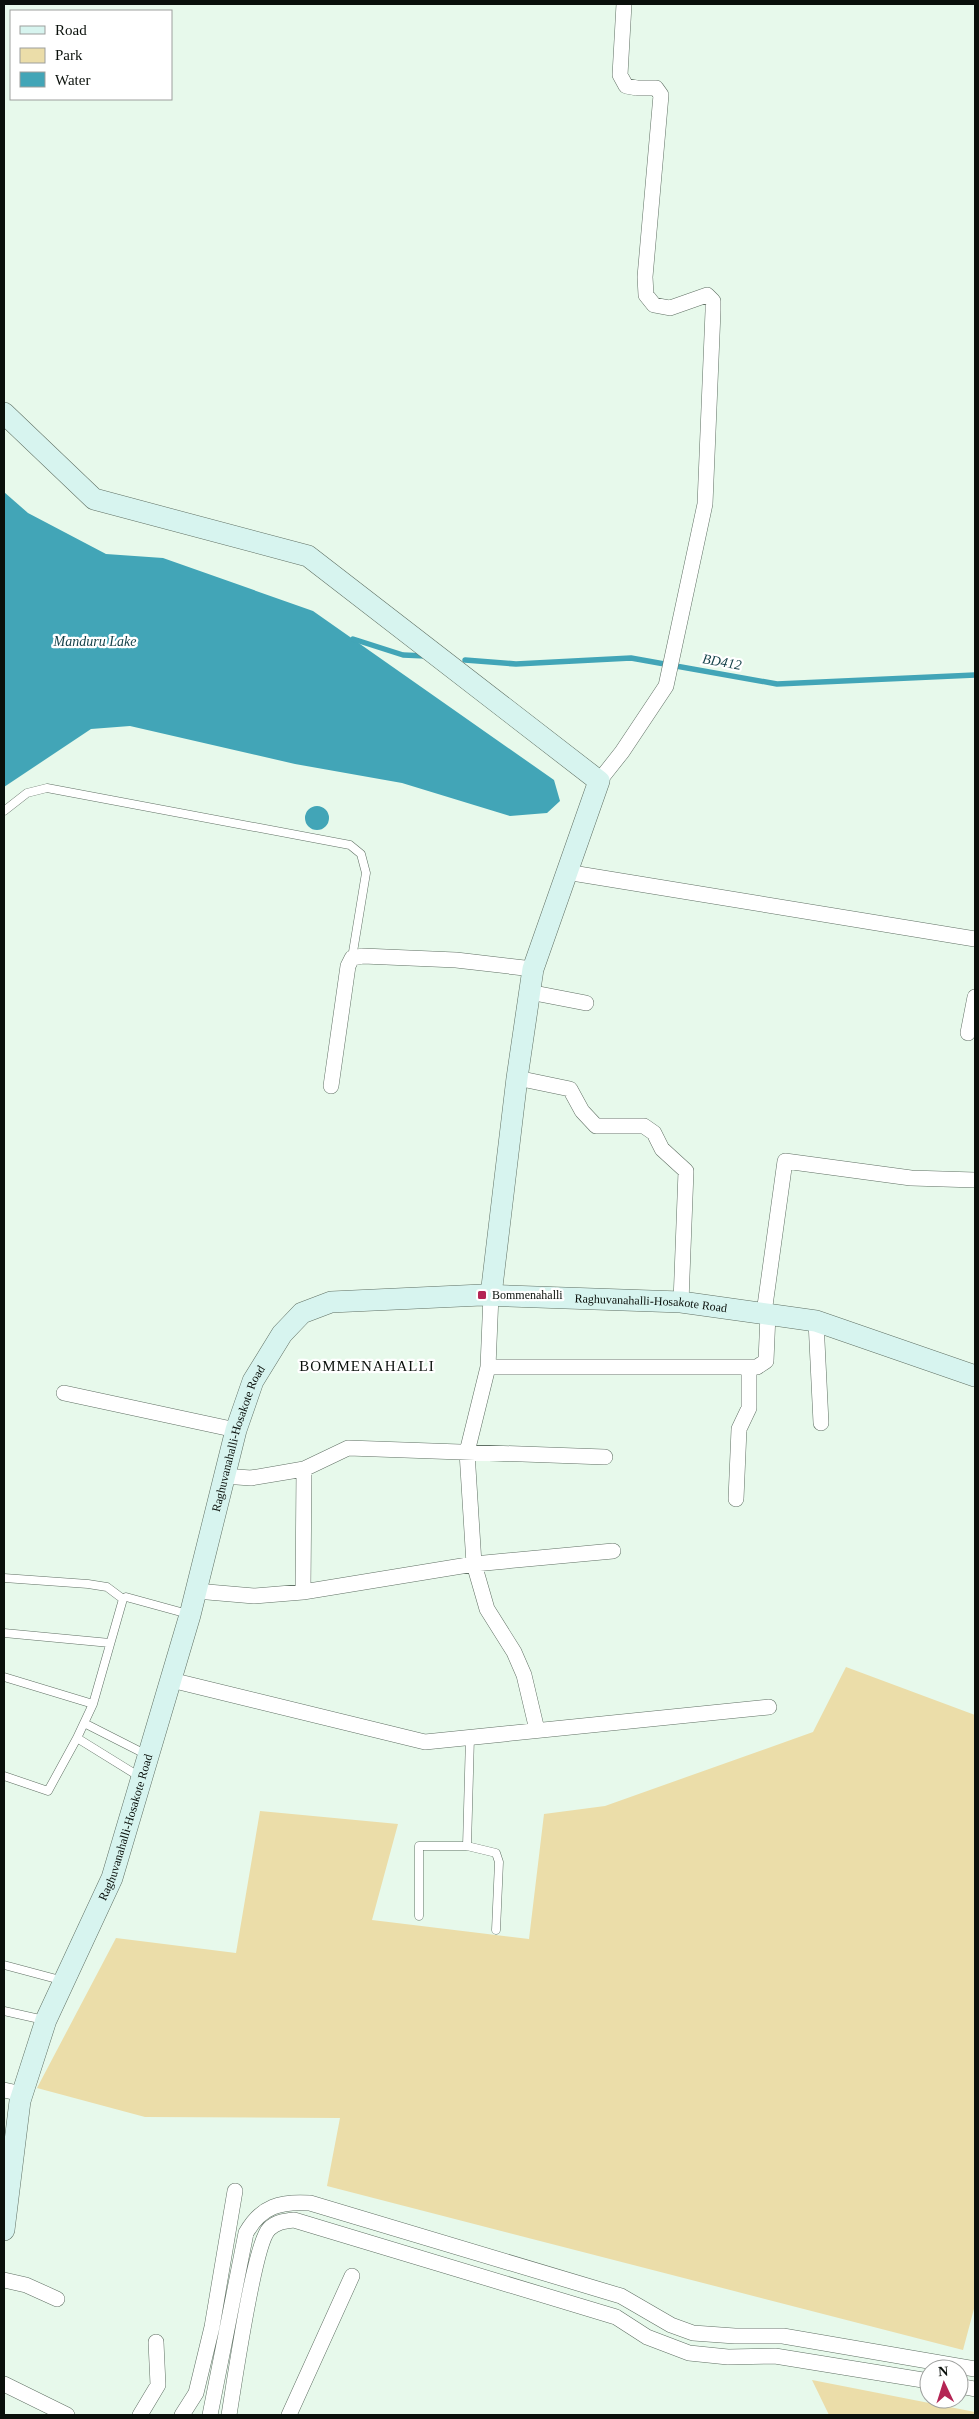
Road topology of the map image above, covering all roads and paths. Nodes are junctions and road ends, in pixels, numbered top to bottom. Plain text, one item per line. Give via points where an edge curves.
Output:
1 (624, 4) edge
2 (4, 413) edge
3 (599, 781) junction
4 (4, 812) edge
5 (566, 872) junction
6 (975, 940) edge
7 (352, 958) junction
8 (533, 969) junction
9 (530, 992) junction
10 (975, 997) edge
11 (586, 1003) dead end
12 (968, 1033) dead end
13 (522, 1079) junction
14 (331, 1086) dead end
15 (975, 1180) edge
16 (492, 1295) junction
17 (682, 1302) junction
18 (766, 1313) junction
19 (816, 1321) junction
20 (488, 1366) junction
21 (749, 1368) junction
22 (975, 1376) edge
23 (64, 1393) dead end
24 (822, 1423) dead end
25 (236, 1430) junction
26 (467, 1452) junction
27 (605, 1457) dead end
28 (304, 1469) junction
29 (223, 1476) junction
30 (736, 1499) dead end
31 (614, 1552) dead end
32 (474, 1564) junction
33 (4, 1578) edge
34 (196, 1591) junction
35 (303, 1592) junction
36 (122, 1598) junction
37 (190, 1615) junction
38 (4, 1633) edge
39 (110, 1643) junction
40 (4, 1677) edge
41 (171, 1680) junction
42 (93, 1704) junction
43 (769, 1708) dead end
44 (84, 1723) junction
45 (537, 1730) junction
46 (470, 1737) junction
47 (77, 1738) junction
48 (147, 1755) junction
49 (4, 1776) edge
50 (142, 1778) junction
51 (467, 1846) junction
52 (418, 1916) dead end
53 (496, 1930) dead end
54 (4, 1965) edge
55 (66, 1982) junction
56 (4, 2011) edge
57 (46, 2020) junction
58 (13, 2092) edge
59 (7, 2172) edge
60 (235, 2191) dead end
61 (263, 2211) junction
62 (274, 2226) junction
63 (4, 2230) edge
64 (352, 2276) dead end
65 (4, 2280) edge
66 (621, 2296) junction
67 (57, 2299) dead end
68 (616, 2317) junction
69 (156, 2342) dead end
70 (975, 2369) edge
71 (919, 2379) edge
72 (4, 2384) edge
73 (67, 2415) edge
74 (140, 2415) edge
75 (182, 2415) edge
76 (210, 2415) edge
77 (228, 2415) edge
78 (289, 2415) edge

1 - 3 street via 620,75 626,86 656,88 661,95 646,295 654,305 670,308 707,295 713,301 713,311 705,504 666,686
2 - 3 main road via 94,498 308,556
3 - 5 main road
4 - 7 lane via 27,793 47,788 350,845 361,854 366,874
5 - 6 street
5 - 8 main road
7 - 8 street via 456,960
7 - 14 street via 348,966
8 - 9 main road
9 - 11 street
9 - 13 main road
10 - 12 street
13 - 16 main road
13 - 17 street via 570,1089 582,1111 596,1126 644,1126 654,1133 662,1149 686,1171
15 - 18 street via 911,1178 785,1160
16 - 17 main road, Raghuvanahalli-Hosakote Road
16 - 20 street
16 - 25 main road, Raghuvanahalli-Hosakote Road via 331,1302 302,1313 282,1334 253,1381
17 - 18 main road, Raghuvanahalli-Hosakote Road
18 - 19 main road, Raghuvanahalli-Hosakote Road
18 - 21 street via 766,1361 758,1367
19 - 22 main road, Raghuvanahalli-Hosakote Road
19 - 24 street
20 - 21 street
20 - 26 street
21 - 30 street via 749,1408 738,1429
23 - 25 street
25 - 29 main road, Raghuvanahalli-Hosakote Road
26 - 27 street
26 - 28 street via 348,1448
26 - 32 street
28 - 29 street via 251,1478
28 - 35 street
29 - 34 main road, Raghuvanahalli-Hosakote Road
31 - 32 street
32 - 35 street
32 - 45 street via 487,1610 514,1652 524,1675
33 - 36 lane via 88,1584 107,1588
34 - 35 street via 254,1596
34 - 37 main road, Raghuvanahalli-Hosakote Road
36 - 37 lane
36 - 39 lane
37 - 41 main road, Raghuvanahalli-Hosakote Road
38 - 39 lane
39 - 42 lane
40 - 42 lane
41 - 46 street via 425,1742
41 - 48 main road, Raghuvanahalli-Hosakote Road
42 - 44 lane
43 - 45 street
44 - 47 lane
44 - 48 lane
45 - 46 street
46 - 51 lane
47 - 49 lane via 48,1791
47 - 50 lane
48 - 50 main road, Raghuvanahalli-Hosakote Road
50 - 55 main road, Raghuvanahalli-Hosakote Road via 112,1878
51 - 52 lane via 420,1846
51 - 53 lane via 496,1853 499,1862
54 - 55 lane
55 - 57 main road, Raghuvanahalli-Hosakote Road
56 - 57 lane
57 - 58 main road, Raghuvanahalli-Hosakote Road
58 - 59 main road, Raghuvanahalli-Hosakote Road
59 - 63 main road, Raghuvanahalli-Hosakote Road
60 - 75 street via 212,2327 196,2393
61 - 62 street
61 - 66 street via 277,2204 310,2203
61 - 76 street via 246,2233
62 - 68 street via 294,2220
62 - 77 street via 263,2240 255,2267
64 - 78 street
65 - 67 street via 26,2285
66 - 68 street
66 - 70 street via 671,2325 693,2333 783,2336
68 - 71 street via 647,2337 689,2353 728,2357 775,2356
69 - 74 street via 158,2385
72 - 73 street

